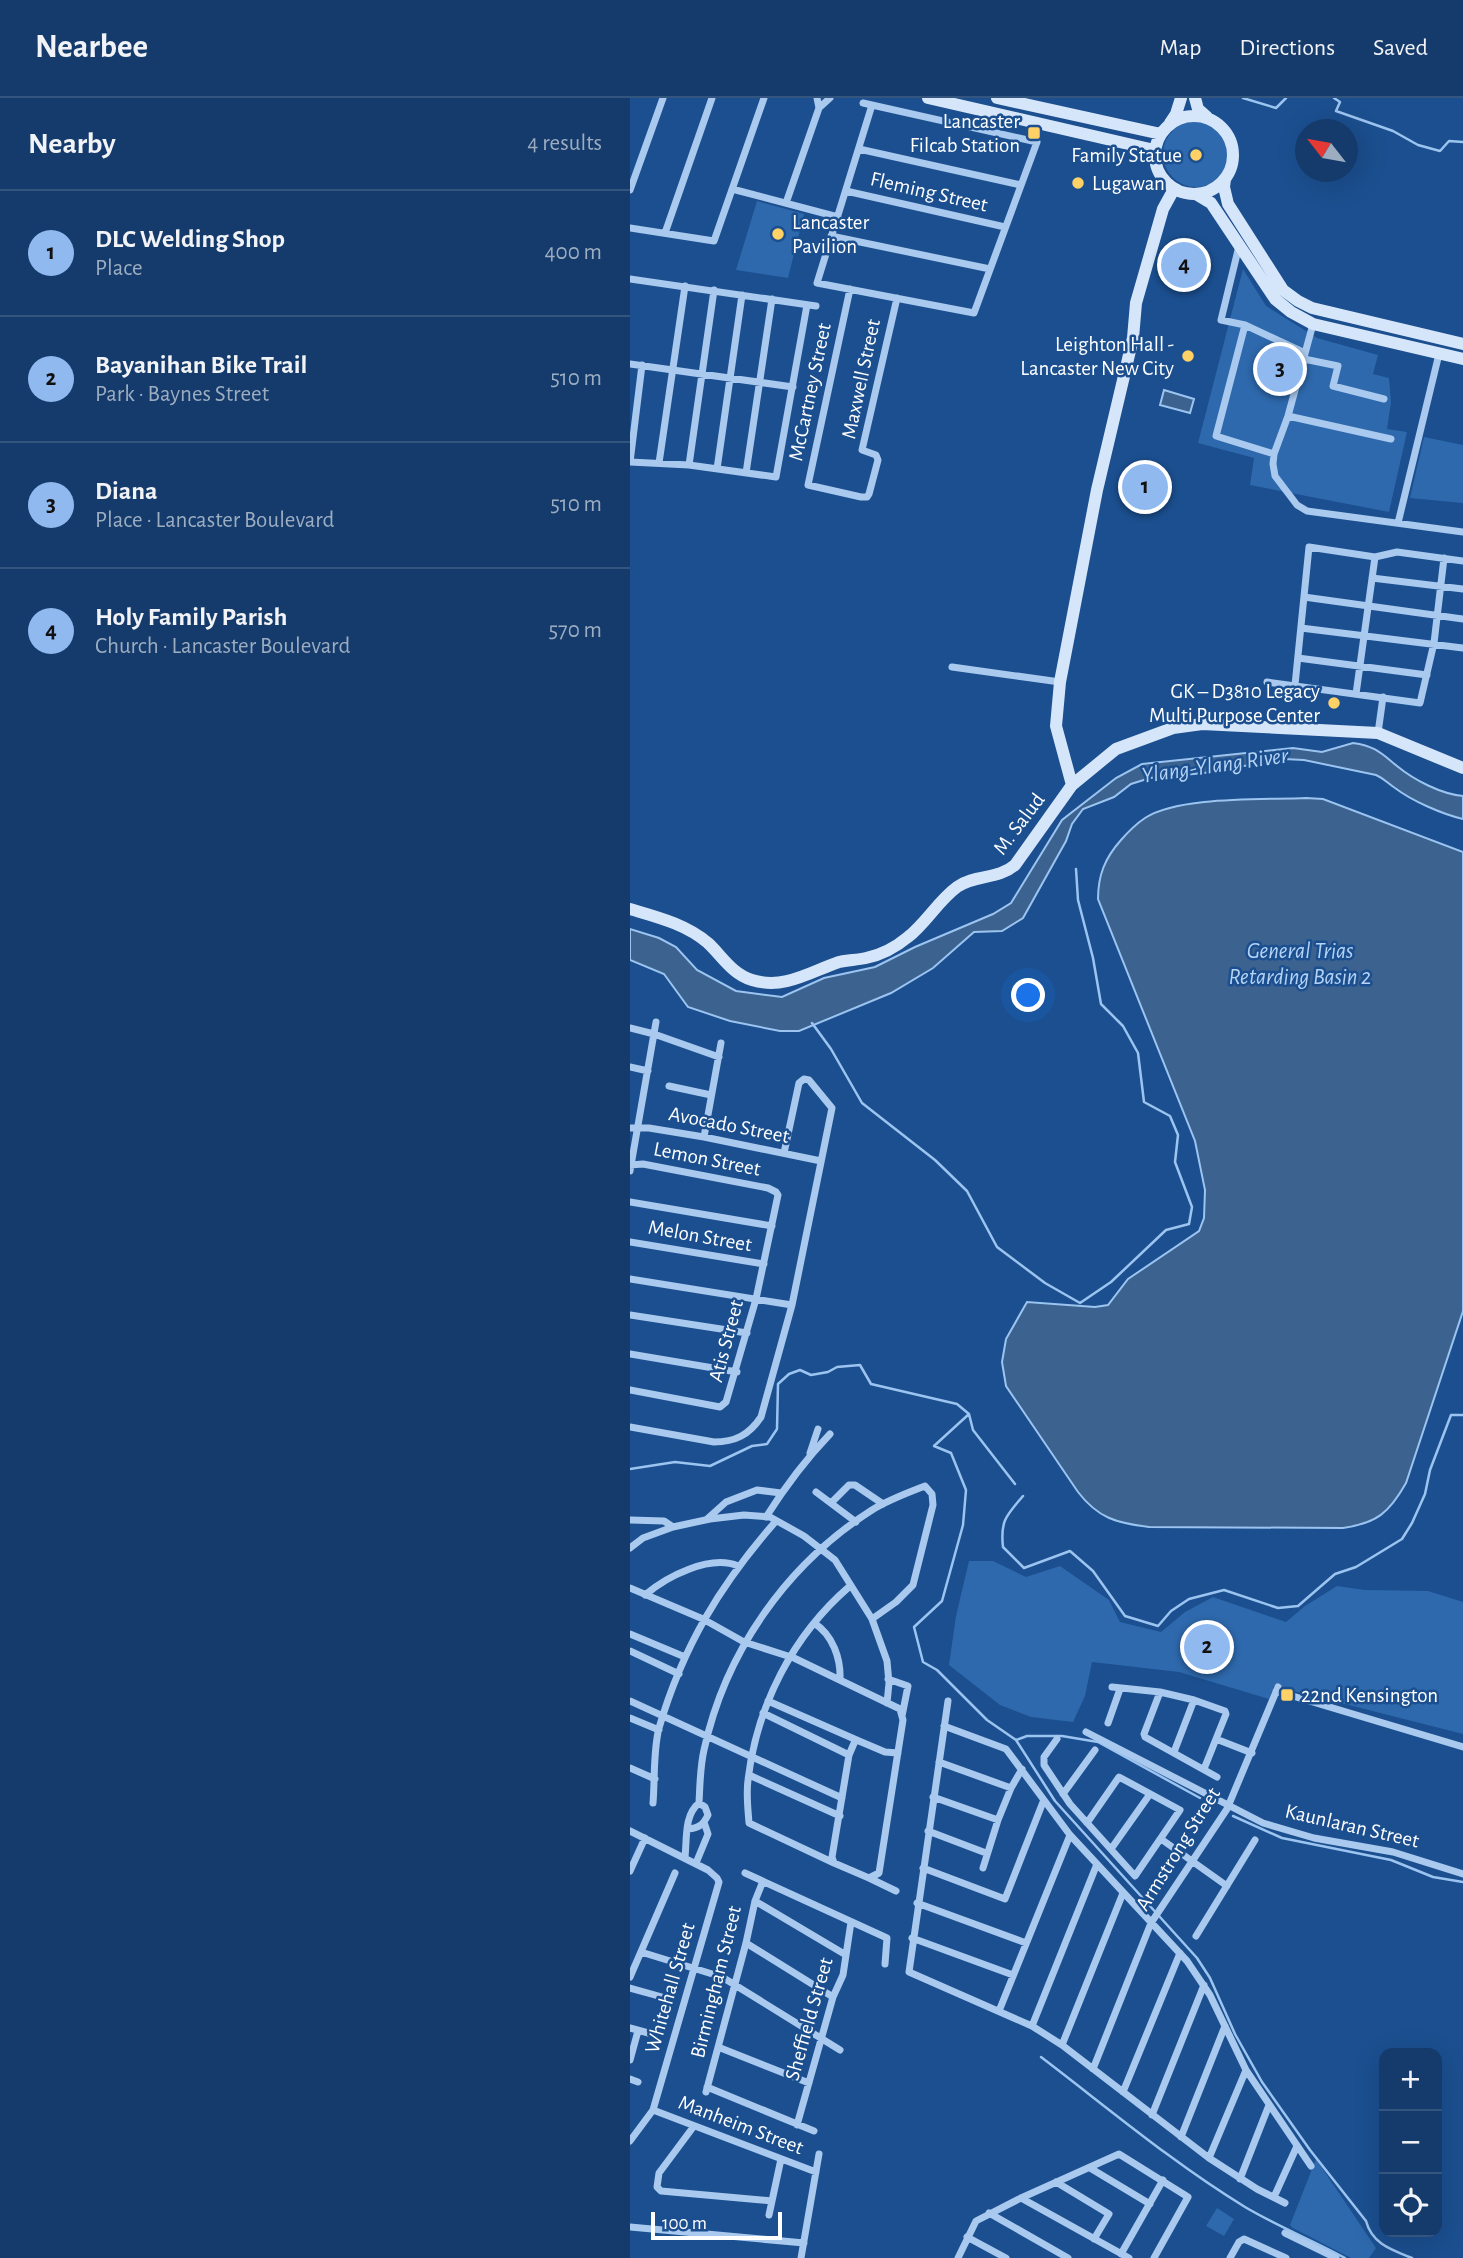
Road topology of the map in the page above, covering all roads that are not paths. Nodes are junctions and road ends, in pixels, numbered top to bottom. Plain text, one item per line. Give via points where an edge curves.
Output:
1 (663, 98) edge
2 (712, 98) edge
3 (764, 98) edge
4 (817, 98) edge
5 (830, 98) edge
6 (928, 98) edge
7 (1181, 98) edge
8 (1195, 98) edge
9 (1004, 99) edge
10 (863, 103) dead end
11 (873, 105) junction
12 (819, 108) junction
13 (1208, 117) junction
14 (1165, 129) junction
15 (859, 149) junction
16 (1155, 157) junction
17 (1226, 179) junction
18 (1021, 185) junction
19 (732, 189) junction
20 (1174, 189) junction
21 (630, 190) edge
22 (846, 191) junction
23 (1196, 194) junction
24 (786, 203) junction
25 (838, 216) junction
26 (1006, 227) junction
27 (630, 228) edge
28 (665, 233) junction
29 (831, 236) junction
30 (1239, 246) junction
31 (990, 270) junction
32 (630, 279) edge
33 (685, 286) junction
34 (850, 289) junction
35 (714, 290) junction
36 (743, 295) junction
37 (897, 298) junction
38 (772, 299) junction
39 (807, 305) junction
40 (816, 306) dead end
41 (1313, 324) junction
42 (1245, 325) junction
43 (1463, 344) edge
44 (1439, 354) junction
45 (1304, 356) junction
46 (1463, 359) edge
47 (630, 364) edge
48 (642, 365) junction
49 (673, 370) junction
50 (702, 374) junction
51 (730, 378) junction
52 (760, 382) junction
53 (793, 387) junction
54 (1218, 387) dead end
55 (1228, 389) junction
56 (1384, 399) dead end
57 (1288, 416) junction
58 (1208, 434) dead end
59 (1216, 436) junction
60 (1391, 439) dead end
61 (1274, 454) junction
62 (659, 464) junction
63 (689, 465) junction
64 (718, 469) junction
65 (746, 473) junction
66 (867, 497) joint
67 (1398, 523) junction
68 (1463, 532) edge
69 (1375, 557) junction
70 (1444, 558) junction
71 (1463, 561) edge
72 (1372, 578) junction
73 (1441, 586) junction
74 (1463, 589) edge
75 (1304, 597) junction
76 (1368, 606) junction
77 (1437, 615) junction
78 (1463, 619) edge
79 (1301, 628) junction
80 (1364, 635) junction
81 (1434, 643) junction
82 (1463, 648) edge
83 (1298, 657) junction
84 (1360, 664) junction
85 (952, 667) dead end
86 (1426, 675) junction
87 (1060, 682) junction
88 (1267, 682) dead end
89 (1295, 685) junction
90 (1356, 694) junction
91 (1383, 698) junction
92 (1378, 733) junction
93 (1463, 768) edge
94 (1072, 785) junction
95 (630, 909) edge
96 (656, 1022) dead end
97 (630, 1028) edge
98 (654, 1034) junction
99 (721, 1043) dead end
100 (719, 1056) junction
101 (630, 1067) edge
102 (648, 1071) junction
103 (669, 1086) dead end
104 (711, 1095) junction
105 (634, 1128) edge
106 (704, 1137) junction
107 (784, 1153) junction
108 (821, 1161) junction
109 (630, 1167) edge
110 (776, 1192) joint
111 (630, 1202) edge
112 (772, 1226) junction
113 (630, 1242) edge
114 (764, 1264) junction
115 (630, 1279) edge
116 (756, 1300) junction
117 (792, 1305) junction
118 (630, 1314) edge
119 (747, 1333) junction
120 (630, 1354) edge
121 (737, 1372) junction
122 (630, 1390) edge
123 (630, 1427) edge
124 (818, 1429) dead end
125 (830, 1434) dead end
126 (809, 1457) junction
127 (816, 1492) dead end
128 (781, 1493) junction
129 (831, 1503) junction
130 (883, 1504) junction
131 (766, 1517) junction
132 (707, 1519) junction
133 (630, 1520) edge
134 (776, 1521) junction
135 (856, 1522) junction
136 (673, 1527) junction
137 (630, 1548) edge
138 (822, 1548) junction
139 (738, 1566) junction
140 (850, 1586) junction
141 (630, 1588) edge
142 (645, 1595) junction
143 (703, 1619) junction
144 (872, 1619) junction
145 (814, 1623) junction
146 (630, 1634) edge
147 (744, 1642) junction
148 (630, 1651) edge
149 (685, 1657) junction
150 (790, 1657) junction
151 (679, 1674) junction
152 (888, 1679) junction
153 (840, 1681) junction
154 (1112, 1687) dead end
155 (1121, 1689) junction
156 (1160, 1692) junction
157 (1194, 1700) junction
158 (630, 1701) edge
159 (768, 1701) junction
160 (948, 1701) dead end
161 (887, 1703) junction
162 (764, 1713) junction
163 (664, 1716) junction
164 (902, 1717) junction
165 (630, 1718) edge
166 (1108, 1723) dead end
167 (944, 1726) junction
168 (659, 1730) junction
169 (1086, 1732) dead end
170 (707, 1738) junction
171 (1057, 1739) dead end
172 (1216, 1739) junction
173 (859, 1741) junction
174 (1463, 1747) edge
175 (1095, 1750) dead end
176 (1174, 1752) junction
177 (898, 1753) junction
178 (1252, 1753) junction
179 (849, 1755) junction
180 (751, 1757) junction
181 (939, 1762) junction
182 (630, 1768) edge
183 (1022, 1769) junction
184 (1203, 1769) junction
185 (749, 1775) junction
186 (1217, 1777) dead end
187 (654, 1779) junction
188 (1011, 1788) junction
189 (1063, 1794) junction
190 (1150, 1794) junction
191 (933, 1797) junction
192 (842, 1798) junction
193 (1043, 1802) junction
194 (653, 1803) dead end
195 (699, 1803) junction
196 (1228, 1806) junction
197 (840, 1816) junction
198 (998, 1820) junction
199 (704, 1822) junction
200 (1087, 1823) junction
201 (688, 1829) junction
202 (630, 1830) edge
203 (928, 1831) junction
204 (1070, 1835) junction
205 (645, 1838) junction
206 (1161, 1839) junction
207 (1255, 1840) dead end
208 (1111, 1849) junction
209 (986, 1853) junction
210 (685, 1857) junction
211 (1192, 1861) junction
212 (696, 1863) junction
213 (834, 1863) junction
214 (1097, 1864) junction
215 (923, 1868) junction
216 (983, 1868) dead end
217 (630, 1871) edge
218 (675, 1872) dead end
219 (744, 1873) dead end
220 (1463, 1874) edge
221 (869, 1878) junction
222 (763, 1881) junction
223 (1227, 1885) junction
224 (896, 1891) dead end
225 (1123, 1893) junction
226 (755, 1901) junction
227 (918, 1903) junction
228 (1152, 1920) junction
229 (851, 1922) junction
230 (1196, 1936) dead end
231 (912, 1938) junction
232 (1026, 1942) junction
233 (746, 1943) junction
234 (641, 1952) junction
235 (1180, 1953) junction
236 (846, 1955) junction
237 (885, 1964) dead end
238 (693, 1968) junction
239 (1013, 1975) junction
240 (630, 1977) edge
241 (734, 1984) junction
242 (1204, 1985) junction
243 (630, 1988) edge
244 (662, 1997) dead end
245 (834, 1997) junction
246 (999, 2011) junction
247 (1032, 2026) junction
248 (1225, 2026) junction
249 (634, 2029) edge
250 (652, 2034) dead end
251 (822, 2039) junction
252 (1062, 2045) junction
253 (718, 2047) junction
254 (840, 2050) dead end
255 (630, 2060) edge
256 (1093, 2069) junction
257 (1245, 2070) junction
258 (809, 2083) junction
259 (1123, 2092) junction
260 (1269, 2105) junction
261 (653, 2110) junction
262 (1152, 2115) junction
263 (797, 2124) junction
264 (694, 2126) junction
265 (814, 2131) dead end
266 (1181, 2137) junction
267 (630, 2141) edge
268 (1297, 2146) junction
269 (819, 2154) dead end
270 (1209, 2158) junction
271 (781, 2159) junction
272 (1311, 2166) dead end
273 (1090, 2168) junction
274 (816, 2172) junction
275 (1240, 2179) junction
276 (1163, 2180) junction
277 (1056, 2182) junction
278 (1274, 2197) junction
279 (1021, 2198) junction
280 (772, 2201) junction
281 (1285, 2203) dead end
282 (1150, 2204) junction
283 (989, 2213) junction
284 (769, 2215) dead end
285 (630, 2227) edge
286 (1285, 2233) dead end
287 (967, 2237) junction
288 (1094, 2239) junction
289 (804, 2243) junction
290 (1125, 2256) edge
291 (1275, 2256) edge
292 (802, 2258) edge
293 (958, 2258) edge
294 (1006, 2258) edge
295 (1068, 2258) edge
296 (1154, 2258) edge
297 (1230, 2258) edge
298 (1286, 2258) edge
299 (1336, 2258) edge

1 - 21 street
2 - 28 street
3 - 19 street
4 - 12 street
5 - 12 street
6 - 16 street via 1150,149
7 - 14 street via 1177,114
8 - 13 street via 1198,109
9 - 14 street
10 - 11 street
11 - 15 street
11 - 18 street via 1037,142
12 - 24 street
13 - 14 street via 1181,117
13 - 17 street via 1231,138 1234,160
14 - 16 street
15 - 18 street
15 - 22 street
16 - 20 street via 1160,176
17 - 23 street via 1212,190
17 - 43 street via 1223,187 1228,204 1283,290 1298,301
18 - 26 street
19 - 24 street
19 - 28 street via 714,241
20 - 23 street
20 - 87 street via 1163,209 1136,303 1133,338 1097,490
22 - 25 street
22 - 26 street, Fleming Street
23 - 30 street via 1211,203
24 - 25 street
25 - 29 street
26 - 31 street
27 - 28 street
29 - 31 street
29 - 34 street via 817,283
30 - 41 street via 1275,299
30 - 42 street via 1221,320
31 - 37 street via 974,313
32 - 33 street
33 - 35 street
33 - 49 street
34 - 37 street
34 - 66 street, McCartney Street via 808,485
35 - 36 street
35 - 50 street
36 - 38 street
36 - 51 street
37 - 66 street, Maxwell Street via 862,450 878,457
38 - 39 street
38 - 52 street
39 - 40 street
39 - 53 street
41 - 44 street
41 - 45 street
42 - 45 street
42 - 55 street
44 - 46 street
44 - 67 street
45 - 56 street via 1338,366 1333,386
45 - 57 street
47 - 48 street
48 - 49 street
48 - 62 street via 630,462
49 - 50 street
49 - 62 street
50 - 51 street
50 - 63 street
51 - 52 street
51 - 64 street
52 - 53 street
52 - 65 street
53 - 65 street via 776,477
54 - 55 street
55 - 59 street
57 - 60 street
57 - 61 street
58 - 59 street
59 - 61 street
61 - 67 street via 1275,476 1307,512
62 - 63 street
63 - 64 street
64 - 65 street
67 - 68 street
69 - 70 street via 1397,552
69 - 72 street
69 - 75 street via 1309,547
70 - 71 street
70 - 73 street
72 - 73 street
72 - 76 street
73 - 74 street
73 - 77 street
75 - 76 street
75 - 79 street
76 - 77 street
76 - 80 street
77 - 78 street
77 - 81 street
79 - 80 street
79 - 83 street
80 - 81 street
80 - 84 street
81 - 82 street
81 - 86 street
83 - 84 street
83 - 89 street
84 - 86 street
84 - 90 street
85 - 87 street
86 - 91 street via 1420,703
87 - 94 street via 1056,726
88 - 89 street
89 - 90 street
90 - 91 street
91 - 92 street
92 - 93 street, M. Salud
92 - 94 street, M. Salud via 1202,724 1173,728 1116,749
94 - 95 street, M. Salud via 1006,873 957,887 909,936 878,955 844,961 794,981 752,980 691,932
96 - 98 street
97 - 98 street
98 - 100 street
98 - 102 street
99 - 100 street
100 - 104 street
101 - 102 street
102 - 105 street
103 - 104 street
104 - 106 street
105 - 106 street, Avocado Street
105 - 109 street
106 - 107 street, Avocado Street
107 - 108 street, Avocado Street
107 - 108 street via 799,1083 804,1079 813,1083 832,1108
108 - 117 street
109 - 110 street, Lemon Street via 643,1164
110 - 112 street, Atis Street
111 - 112 street
112 - 114 street, Atis Street
113 - 114 street, Melon Street
114 - 116 street, Atis Street
115 - 116 street
116 - 117 street
116 - 119 street, Atis Street
117 - 123 street via 761,1417 743,1436 714,1442
118 - 119 street
119 - 121 street, Atis Street
120 - 121 street
121 - 122 street, Atis Street via 730,1395 720,1407
124 - 126 street
125 - 126 street
126 - 128 street
127 - 129 street
128 - 131 street
128 - 132 street via 757,1490 726,1502
129 - 130 street via 849,1485 856,1485
129 - 135 street
130 - 135 street
130 - 144 street via 925,1486 932,1494 933,1506 913,1585
131 - 132 street
131 - 134 street
132 - 136 street
133 - 136 street via 664,1521
134 - 138 street
134 - 139 street
135 - 138 street
136 - 137 street
138 - 140 street
138 - 147 street via 772,1601
139 - 142 street via 712,1564 684,1571
139 - 143 street
140 - 144 street
140 - 145 street
141 - 142 street
142 - 143 street
143 - 147 street
143 - 149 street
144 - 152 street via 887,1661
145 - 150 street
145 - 153 street via 831,1640
146 - 149 street
147 - 150 street
147 - 170 street
148 - 151 street
149 - 151 street
150 - 153 street
150 - 159 street
151 - 163 street
152 - 161 street
152 - 164 street via 908,1686
153 - 161 street
154 - 155 street
155 - 156 street
155 - 166 street
156 - 157 street
156 - 176 street via 1144,1734
157 - 172 street via 1225,1711
157 - 176 street
158 - 163 street
159 - 162 street
159 - 173 street
160 - 167 street
161 - 164 street via 900,1709
162 - 179 street
162 - 180 street
163 - 168 street
163 - 170 street
164 - 177 street
165 - 168 street
167 - 181 street
167 - 183 street via 1000,1745
168 - 187 street
169 - 196 street, Kaunlaran Street
170 - 180 street
170 - 195 street
171 - 189 street via 1043,1761
172 - 178 street
172 - 184 street
173 - 177 street
173 - 179 street
174 - 178 street, Armstrong Street via 1277,1689
175 - 189 street
176 - 184 street
177 - 221 street via 879,1873
178 - 196 street, Armstrong Street
179 - 192 street
180 - 185 street
180 - 192 street
181 - 188 street
181 - 191 street
182 - 187 street
183 - 188 street
183 - 193 street
184 - 186 street
185 - 197 street
185 - 213 street via 748,1823
187 - 194 street
188 - 198 street
189 - 200 street
190 - 200 street via 1119,1777
190 - 206 street via 1180,1810
190 - 208 street
191 - 198 street
191 - 203 street
192 - 197 street
193 - 204 street
193 - 215 street via 1005,1899
195 - 199 street via 708,1815
195 - 201 street via 692,1808
196 - 211 street, Armstrong Street
196 - 220 street, Kaunlaran Street via 1292,1833 1383,1850
197 - 213 street
198 - 209 street
199 - 201 street
199 - 212 street via 708,1834
200 - 208 street
201 - 210 street
202 - 205 street
203 - 209 street
203 - 215 street
204 - 214 street
204 - 232 street
205 - 210 street
205 - 217 street
206 - 208 street via 1135,1876
206 - 211 street
207 - 223 street
209 - 216 street
210 - 212 street
211 - 223 street
211 - 228 street, Armstrong Street
212 - 238 street, Whitehall Street via 718,1878 718,1888
213 - 221 street
214 - 225 street
214 - 247 street
215 - 227 street
218 - 234 street
219 - 222 street
221 - 224 street
222 - 226 street, Birmingham Street
222 - 229 street
223 - 230 street
225 - 228 street
225 - 252 street
226 - 233 street, Birmingham Street
226 - 236 street
227 - 231 street
227 - 232 street
228 - 235 street
228 - 256 street, Armstrong Street
229 - 236 street, Sheffield Street
229 - 237 street via 887,1938
231 - 239 street
231 - 246 street via 909,1972
232 - 239 street
233 - 241 street, Birmingham Street
233 - 245 street
234 - 238 street
234 - 240 street
235 - 242 street
235 - 259 street
236 - 245 street, Sheffield Street
238 - 241 street
238 - 261 street, Whitehall Street
239 - 246 street
241 - 251 street
241 - 253 street, Birmingham Street
242 - 248 street
242 - 262 street
243 - 244 street
245 - 251 street, Sheffield Street
246 - 247 street
247 - 252 street
248 - 257 street
248 - 266 street
249 - 250 street
249 - 255 street
251 - 254 street
251 - 258 street, Sheffield Street
252 - 256 street
253 - 258 street
253 - 263 street, Birmingham Street via 707,2090
256 - 259 street
257 - 260 street
257 - 270 street
258 - 263 street, Sheffield Street
259 - 262 street
260 - 268 street
260 - 275 street
261 - 264 street, Manheim Street
261 - 267 street, Whitehall Street
262 - 266 street
263 - 265 street
264 - 271 street, Manheim Street
264 - 280 street via 659,2172 657,2187 661,2191
266 - 270 street
268 - 272 street
268 - 278 street
269 - 274 street, Manheim Street
270 - 275 street
271 - 274 street, Manheim Street
271 - 280 street
273 - 276 street via 1119,2154
273 - 277 street
273 - 282 street
274 - 289 street, Manheim Street
275 - 278 street
276 - 282 street
276 - 296 street via 1188,2197
277 - 279 street
277 - 288 street via 1109,2214
278 - 281 street
279 - 283 street
279 - 288 street
280 - 284 street
282 - 290 street
283 - 287 street via 976,2221
283 - 295 street
285 - 289 street
286 - 299 street
287 - 293 street
287 - 294 street
288 - 290 street
289 - 292 street, Manheim Street
291 - 297 street via 1244,2239
291 - 298 street

